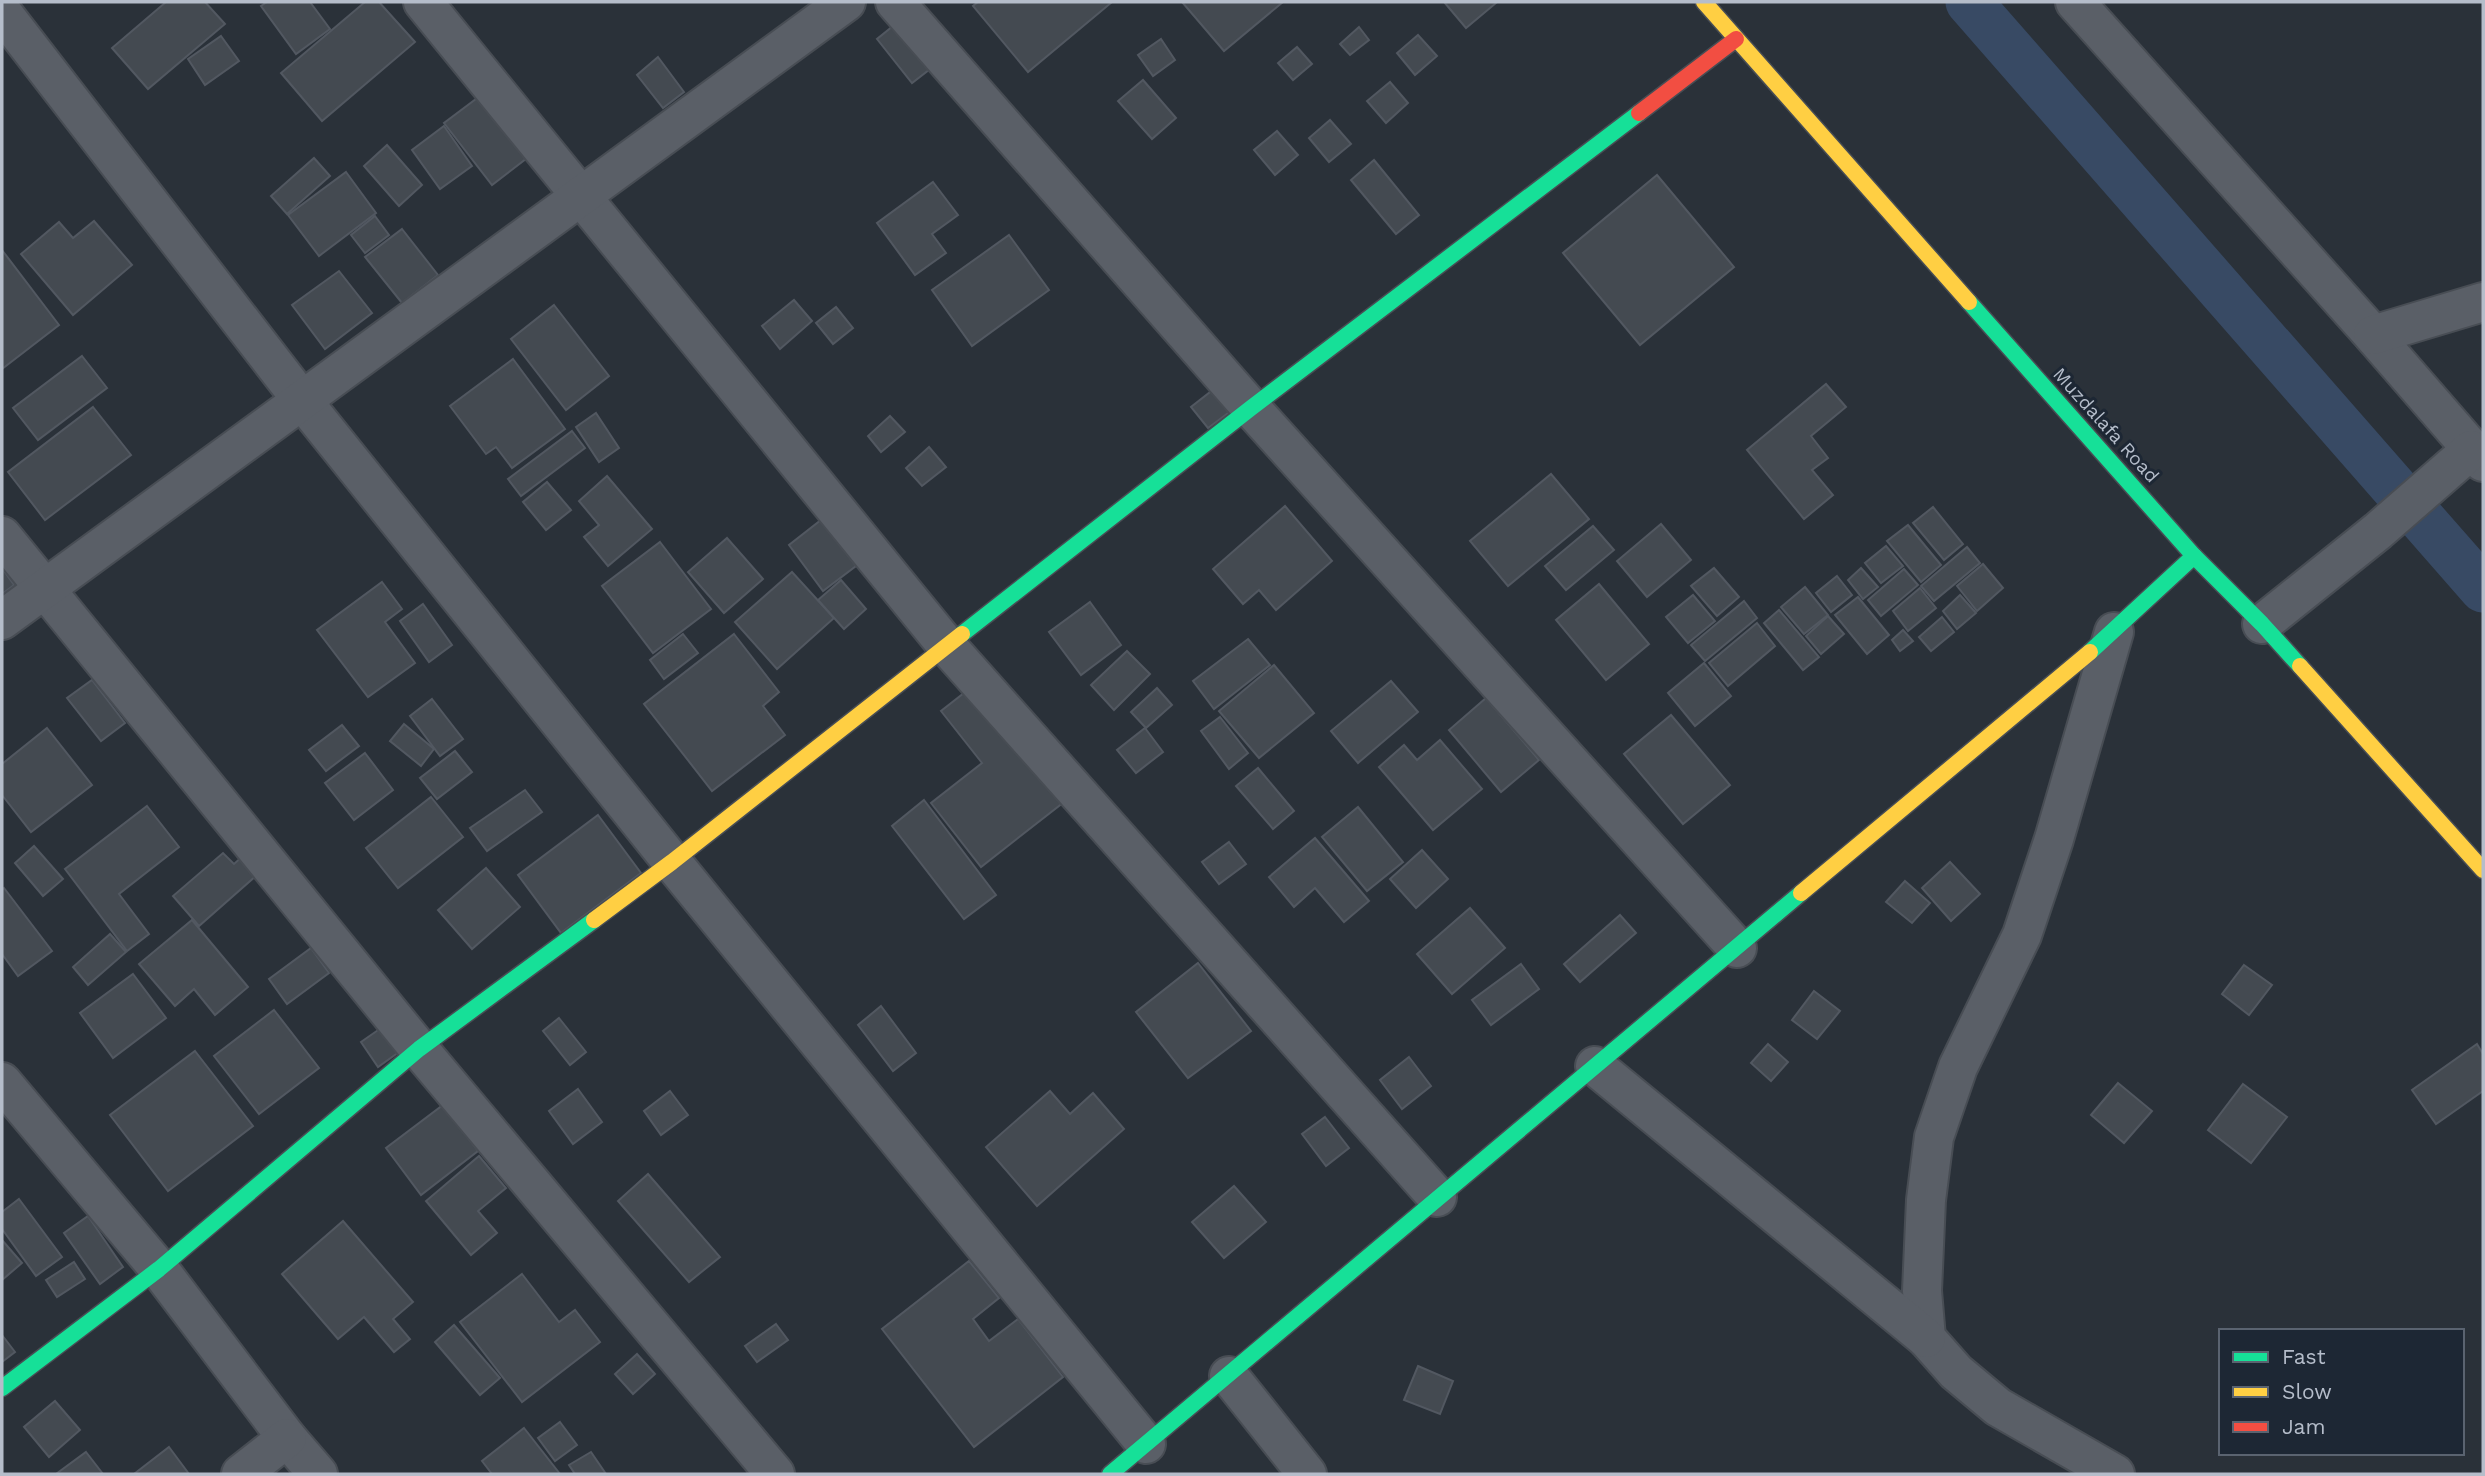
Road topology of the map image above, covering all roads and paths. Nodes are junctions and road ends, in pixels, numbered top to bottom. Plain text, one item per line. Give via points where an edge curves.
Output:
1 (423, 2) edge
2 (846, 2) edge
3 (895, 2) edge
4 (1704, 2) edge
5 (2075, 2) edge
6 (2, 12) edge
7 (1737, 39) junction
8 (581, 197) junction
9 (2483, 302) edge
10 (2373, 335) junction
11 (301, 399) junction
12 (1251, 408) junction
13 (2471, 458) edge
14 (2, 536) edge
15 (2194, 556) junction
16 (45, 590) junction
17 (2, 620) edge
18 (2262, 624) junction
19 (2113, 632) junction
20 (947, 646) junction
21 (672, 862) junction
22 (2483, 870) edge
23 (1737, 948) junction
24 (419, 1049) junction
25 (1595, 1066) junction
26 (2, 1082) edge
27 (1437, 1197) junction
28 (159, 1269) junction
29 (1926, 1338) junction
30 (1229, 1376) junction
31 (2, 1388) edge
32 (288, 1438) junction
33 (1146, 1444) junction
34 (241, 1474) edge
35 (318, 1474) edge
36 (775, 1474) edge
37 (1110, 1474) edge
38 (1307, 1474) edge
39 (2115, 1474) edge

1 - 8 street
2 - 8 street
3 - 12 street
4 - 7 street, Muzdalafa Road
5 - 10 street
6 - 11 street
7 - 12 street
7 - 15 street, Muzdalafa Road
8 - 11 street
8 - 20 street
9 - 10 street
10 - 13 street
11 - 16 street
11 - 21 street
12 - 20 street
12 - 23 street
13 - 18 street
14 - 16 street
15 - 18 street, Muzdalafa Road
15 - 19 street
16 - 17 street
16 - 24 street
18 - 22 street, Muzdalafa Road
19 - 23 street
19 - 29 street via 2022,935 1958,1067 1934,1137 1923,1250
20 - 21 street
20 - 27 street
21 - 24 street
21 - 33 street
23 - 25 street
24 - 28 street
24 - 36 street
25 - 27 street
25 - 29 street
26 - 28 street
27 - 30 street
28 - 31 street
28 - 32 street
29 - 39 street via 1956,1372 1998,1407
30 - 33 street
30 - 38 street
32 - 34 street
32 - 35 street
33 - 37 street

